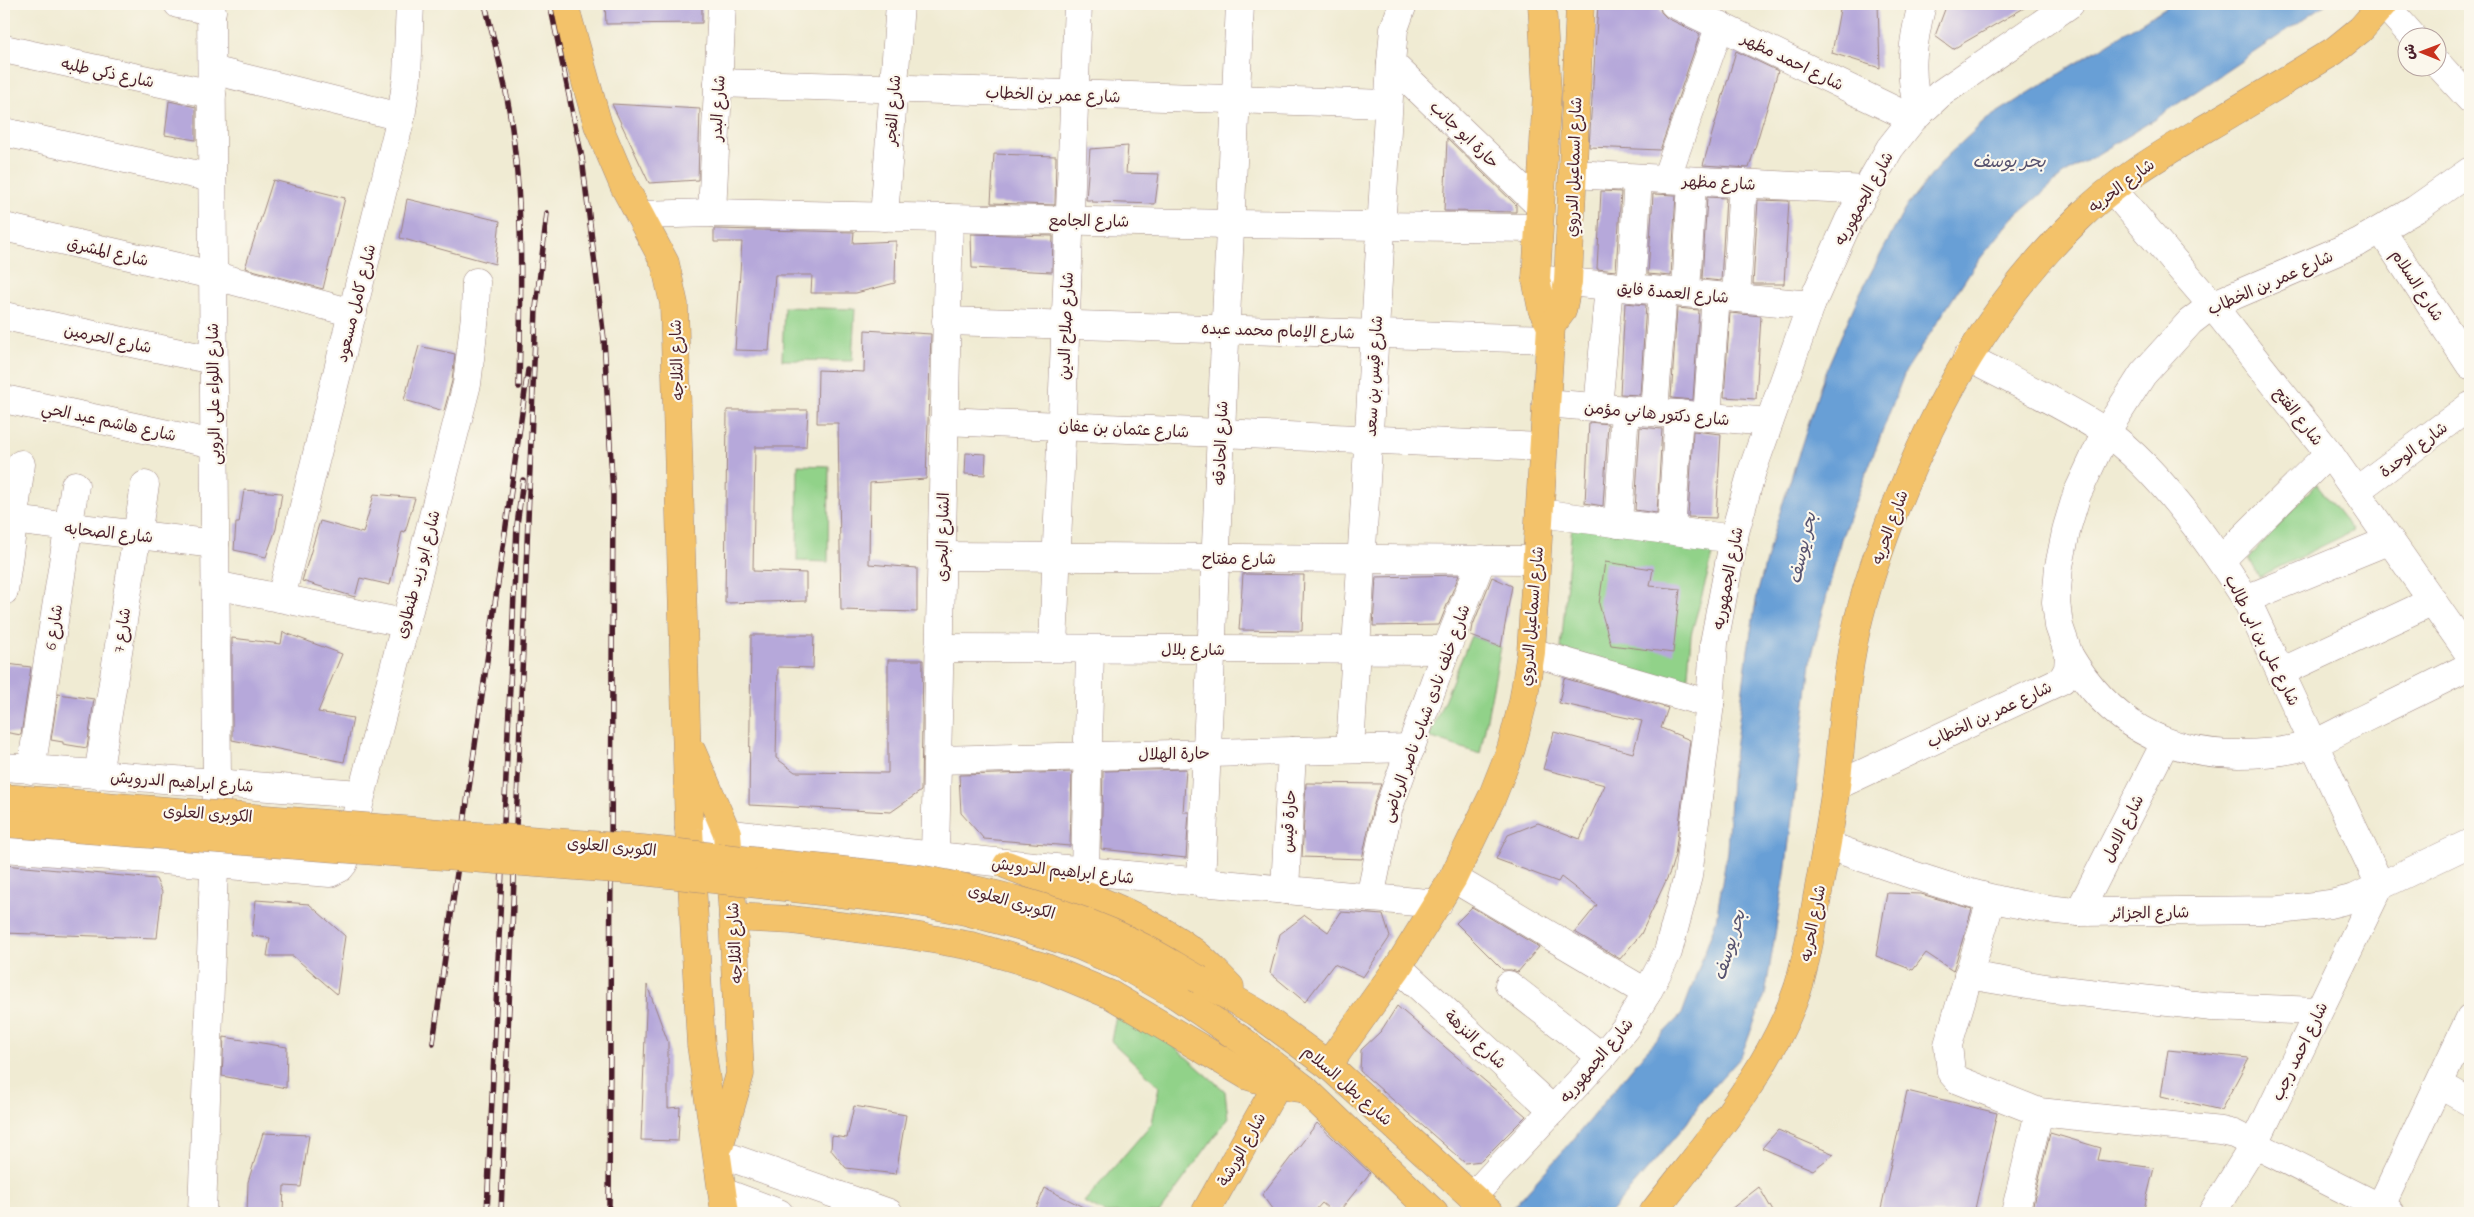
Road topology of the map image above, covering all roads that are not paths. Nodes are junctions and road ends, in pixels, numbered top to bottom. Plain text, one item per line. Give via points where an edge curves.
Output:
1 (178, 4) edge
2 (410, 4) edge
3 (564, 4) edge
4 (722, 4) edge
5 (900, 4) edge
6 (1078, 4) edge
7 (1240, 4) edge
8 (1403, 4) edge
9 (1541, 4) edge
10 (1569, 4) edge
11 (1580, 4) edge
12 (1922, 4) edge
13 (2070, 4) edge
14 (2383, 4) edge
15 (1680, 5) edge
16 (211, 7) edge
17 (1720, 26) junction
18 (2405, 28) edge
19 (4, 49) edge
20 (1391, 63) junction
21 (2446, 73) edge
22 (212, 82) junction
23 (718, 84) junction
24 (894, 89) junction
25 (1074, 94) junction
26 (2470, 98) edge
27 (1235, 99) junction
28 (1388, 104) junction
29 (1916, 116) junction
30 (401, 117) junction
31 (4, 132) edge
32 (2470, 171) edge
33 (1573, 174) junction
34 (212, 178) junction
35 (1638, 178) junction
36 (1666, 179) junction
37 (1692, 181) junction
38 (1743, 184) junction
39 (2112, 189) junction
40 (1866, 190) junction
41 (712, 213) junction
42 (640, 215) junction
43 (1538, 216) junction
44 (884, 217) junction
45 (949, 218) junction
46 (1069, 219) junction
47 (1230, 224) junction
48 (1382, 225) junction
49 (4, 227) edge
50 (2381, 230) junction
51 (212, 275) junction
52 (1536, 279) junction
53 (476, 282) dead end
54 (1568, 282) junction
55 (1620, 287) junction
56 (1674, 292) junction
57 (1726, 297) junction
58 (1811, 304) junction
59 (2212, 305) junction
60 (353, 313) junction
61 (4, 316) edge
62 (946, 321) junction
63 (1065, 324) junction
64 (1225, 328) junction
65 (1376, 332) junction
66 (1550, 333) junction
67 (1967, 357) junction
68 (213, 360) junction
69 (2470, 366) edge
70 (4, 399) edge
71 (1546, 403) junction
72 (2470, 406) edge
73 (1598, 408) junction
74 (1625, 410) junction
75 (1667, 413) junction
76 (1707, 417) junction
77 (944, 420) junction
78 (1769, 422) junction
79 (1061, 426) junction
80 (1221, 432) junction
81 (2106, 432) junction
82 (1369, 439) junction
83 (214, 444) junction
84 (1543, 447) junction
85 (2329, 453) junction
86 (21, 464) dead end
87 (75, 485) dead end
88 (145, 485) dead end
89 (2356, 491) junction
90 (1540, 513) junction
91 (8, 520) edge
92 (1618, 524) junction
93 (68, 527) junction
94 (1671, 530) junction
95 (136, 535) junction
96 (1734, 539) junction
97 (2390, 540) junction
98 (215, 544) junction
99 (941, 556) junction
100 (1056, 557) junction
101 (1216, 558) junction
102 (1362, 559) junction
103 (1482, 559) junction
104 (1537, 560) junction
105 (2221, 560) junction
106 (215, 585) junction
107 (4, 591) edge
108 (281, 598) junction
109 (2246, 599) junction
110 (2432, 601) junction
111 (404, 623) junction
112 (939, 648) junction
113 (1053, 648) junction
114 (1090, 648) junction
115 (1212, 649) junction
116 (1356, 649) junction
117 (1446, 650) junction
118 (1532, 652) junction
119 (2470, 655) edge
120 (2069, 656) junction
121 (2470, 666) edge
122 (2281, 672) junction
123 (1710, 704) junction
124 (686, 738) junction
125 (2165, 743) junction
126 (2314, 743) junction
127 (1411, 748) junction
128 (1350, 749) junction
129 (1292, 751) junction
130 (1207, 752) junction
131 (1088, 756) junction
132 (937, 760) junction
133 (4, 767) edge
134 (31, 770) junction
135 (98, 775) junction
136 (217, 784) junction
137 (1836, 786) junction
138 (360, 794) junction
139 (4, 798) edge
140 (4, 823) edge
141 (689, 829) junction
142 (727, 833) junction
143 (2470, 843) edge
144 (1826, 846) junction
145 (4, 848) edge
146 (935, 855) junction
147 (215, 864) junction
148 (1007, 865) junction
149 (1085, 873) junction
150 (1453, 878) junction
151 (1201, 883) junction
152 (2380, 885) junction
153 (1285, 890) junction
154 (1370, 898) junction
155 (1991, 900) junction
156 (1438, 904) junction
157 (2079, 912) junction
158 (733, 917) junction
159 (1398, 967) junction
160 (1968, 975) junction
161 (1200, 980) joint
162 (1509, 985) dead end
163 (1647, 993) junction
164 (1176, 995) joint
165 (2318, 1011) junction
166 (1256, 1012) junction
167 (2470, 1018) edge
168 (1602, 1057) junction
169 (1328, 1064) junction
170 (1277, 1085) junction
171 (2440, 1086) junction
172 (1305, 1089) junction
173 (2470, 1102) edge
174 (1553, 1110) junction
175 (2038, 1112) junction
176 (2254, 1145) junction
177 (718, 1153) junction
178 (724, 1203) edge
179 (1481, 1206) edge
180 (2385, 1210) edge
181 (202, 1213) edge
182 (779, 1213) edge
183 (889, 1213) edge
184 (1205, 1213) edge
185 (1434, 1213) edge
186 (1653, 1213) edge
187 (2015, 1213) edge
188 (2212, 1213) edge

1 - 16 street
2 - 30 street, شارع كامل مسعود via 407,77
3 - 42 main road, شارع الثلاجه via 609,156
4 - 23 street, شارع البدر
5 - 24 street, شارع الفجر
6 - 25 street, شارع صلاح الدين
7 - 27 street, شارع الحادقه
8 - 20 street, شارع قيس بن سعد via 1394,29
9 - 10 main road via 1551,8
9 - 43 main road, شارع اسماعيل الدروي via 1547,92
11 - 33 main road, شارع اسماعيل الدروي
12 - 29 street via 1911,62
13 - 29 street, شارع الجمهوريه via 1940,94
14 - 18 street
14 - 39 main road, شارع الحريه via 2361,29 2334,51 2146,164
15 - 17 street, شارع احمد مظهر
16 - 22 street, شارع اللواء على الروبى
17 - 29 street, شارع احمد مظهر
17 - 36 street
19 - 22 street, شارع ذكى طلبه
20 - 28 street, شارع قيس بن سعد
20 - 43 street, حارة ابو جانب
21 - 26 street
22 - 30 street, شارع ذكى طلبه
22 - 34 street, شارع اللواء على الروبى
23 - 24 street, شارع عمر بن الخطاب
23 - 41 street, شارع البدر
24 - 25 street, شارع عمر بن الخطاب
24 - 44 street, شارع الفجر
25 - 27 street, شارع عمر بن الخطاب
25 - 46 street, شارع صلاح الدين
27 - 28 street, شارع عمر بن الخطاب
27 - 47 street, شارع الحادقه
28 - 48 street, شارع قيس بن سعد
29 - 40 street, شارع الجمهوريه via 1890,148
30 - 60 street, شارع كامل مسعود
31 - 34 street
32 - 50 street, شارع عمر بن الخطاب via 2416,210
33 - 35 street, شارع مظهر
33 - 54 main road, شارع اسماعيل الدروي
34 - 51 street, شارع اللواء على الروبى
35 - 36 street, شارع مظهر
35 - 55 street
36 - 37 street, شارع مظهر
37 - 38 street, شارع مظهر
37 - 56 street
38 - 40 street, شارع مظهر
38 - 57 street
39 - 59 street, شارع الفتح
39 - 67 main road, شارع الحريه via 2081,216 2030,271 1996,312
40 - 58 street, شارع الجمهوريه
41 - 42 street, شارع الجامع
41 - 44 street, شارع الجامع
42 - 124 main road, شارع الثلاجه via 665,263 674,304
43 - 48 street, شارع الجامع
43 - 52 main road, شارع اسماعيل الدروي
44 - 45 street, شارع الجامع
45 - 46 street, شارع الجامع
45 - 62 street, الشارع البحرى
46 - 47 street, شارع الجامع
46 - 63 street, شارع صلاح الدين
47 - 48 street, شارع الجامع
47 - 64 street, شارع الحادقه
48 - 65 street, شارع قيس بن سعد
49 - 51 street, شارع المشرق
50 - 59 street, شارع عمر بن الخطاب
50 - 69 street, شارع السلام
51 - 60 street, شارع المشرق
51 - 68 street, شارع اللواء على الروبى
52 - 54 street, شارع العمدة فايق
52 - 66 main road, شارع اسماعيل الدروي
53 - 111 street, شارع ابو زيد طنطاوى via 467,384
54 - 55 street, شارع العمدة فايق
54 - 66 main road, شارع اسماعيل الدروي via 1562,310
55 - 56 street, شارع العمدة فايق
55 - 73 street
56 - 57 street, شارع العمدة فايق
56 - 75 street
57 - 58 street, شارع العمدة فايق
57 - 76 street
58 - 78 street, شارع الجمهوريه
59 - 81 street, شارع عمر بن الخطاب via 2166,347 2138,381
59 - 85 street, شارع الفتح
60 - 108 street, شارع كامل مسعود
61 - 68 street, شارع الحرمين
62 - 63 street, شارع الإمام محمد عبده
62 - 77 street, الشارع البحرى
63 - 64 street, شارع الإمام محمد عبده
63 - 79 street, شارع صلاح الدين
64 - 65 street, شارع الإمام محمد عبده
64 - 80 street, شارع الحادقه
65 - 66 street, شارع الإمام محمد عبده
65 - 82 street, شارع قيس بن سعد
66 - 71 main road, شارع اسماعيل الدروي
67 - 81 street, شارع على بن ابى طالب
67 - 137 main road, شارع الحريه via 1907,478 1865,596 1853,644
68 - 83 street, شارع اللواء على الروبى
70 - 83 street, شارع هاشم عبد الحي
71 - 73 street, شارع دكتور هاني مؤمن
71 - 84 main road, شارع اسماعيل الدروي
72 - 89 street, شارع الوحدة
73 - 74 street, شارع دكتور هاني مؤمن
74 - 75 street, شارع دكتور هاني مؤمن
74 - 92 street
75 - 76 street, شارع دكتور هاني مؤمن
75 - 94 street
76 - 78 street, شارع دكتور هاني مؤمن
77 - 79 street, شارع عثمان بن عفان
77 - 99 street, الشارع البحرى
78 - 96 street, شارع الجمهوريه
79 - 80 street, شارع عثمان بن عفان
79 - 100 street, شارع صلاح الدين
80 - 82 street, شارع عثمان بن عفان
80 - 101 street, شارع الحادقه
81 - 105 street, شارع على بن ابى طالب via 2172,498
81 - 120 street, شارع عمر بن الخطاب via 2078,494 2058,566 2056,602 2059,626
82 - 84 street, شارع عثمان بن عفان
82 - 102 street, شارع قيس بن سعد
83 - 98 street, شارع اللواء على الروبى
84 - 90 main road, شارع اسماعيل الدروي
85 - 89 street, شارع الفتح
85 - 105 street
86 - 91 street
87 - 93 street, شارع 6
88 - 95 street, شارع 7
89 - 97 street, شارع الفتح
90 - 92 street
90 - 104 main road, شارع اسماعيل الدروي
91 - 93 street, شارع الصحابه
91 - 107 street
92 - 94 street
93 - 95 street, شارع الصحابه
93 - 134 street, شارع 6
94 - 96 street
95 - 98 street, شارع الصحابه
95 - 135 street, شارع 7
96 - 123 street, شارع الجمهوريه via 1714,643
97 - 109 street
97 - 110 street, شارع الفتح
98 - 106 street, شارع اللواء على الروبى
99 - 100 street, شارع مفتاح
99 - 112 street, الشارع البحرى
100 - 101 street, شارع مفتاح
100 - 113 street, شارع صلاح الدين
101 - 102 street, شارع مفتاح
101 - 115 street, شارع الحادقه
102 - 103 street, شارع مفتاح
102 - 116 street, شارع قيس بن سعد
103 - 104 street, شارع مفتاح
103 - 117 street, شارع خلف نادى شباب ناصر الرياضى
104 - 118 main road, شارع اسماعيل الدروي
105 - 109 street, شارع على بن ابى طالب
106 - 108 street
106 - 136 street, شارع اللواء على الروبى
108 - 111 street
109 - 122 street, شارع على بن ابى طالب
110 - 119 street, شارع الفتح
110 - 122 street
111 - 138 street, شارع ابو زيد طنطاوى
112 - 113 street, شارع بلال
112 - 132 street, الشارع البحرى
113 - 114 street, شارع بلال
114 - 115 street, شارع بلال
114 - 131 street
115 - 116 street, شارع بلال
115 - 130 street, شارع الحادقه
116 - 117 street, شارع بلال
116 - 128 street, شارع قيس بن سعد
117 - 127 street, شارع خلف نادى شباب ناصر الرياضى
118 - 123 street
118 - 150 main road, شارع اسماعيل الدروي via 1511,749
120 - 125 street via 2082,678 2103,701 2140,730
120 - 137 street, شارع عمر بن الخطاب via 2068,669 2062,680
121 - 126 street
122 - 126 street, شارع على بن ابى طالب
123 - 163 street, شارع الجمهوريه via 1688,876 1668,952
124 - 141 main road, شارع الثلاجه
124 - 142 main road, شارع الثلاجه
125 - 126 street via 2195,750 2247,754
125 - 157 street, شارع الامل
126 - 152 street, شارع على بن ابى طالب
127 - 128 street, حارة الهلال
127 - 154 street, شارع خلف نادى شباب ناصر الرياضى via 1388,810
128 - 129 street, حارة الهلال
129 - 130 street, حارة الهلال
129 - 153 street, حارة قيس
130 - 131 street, حارة الهلال
130 - 151 street, شارع الحادقه
131 - 132 street, حارة الهلال
131 - 149 street
132 - 146 street, الشارع البحرى
133 - 134 street, شارع ابراهيم الدرويش
134 - 135 street, شارع ابراهيم الدرويش
135 - 136 street, شارع ابراهيم الدرويش
136 - 138 street, شارع ابراهيم الدرويش
136 - 147 street, شارع اللواء على الروبى
137 - 144 main road, شارع الحريه
138 - 147 street, شارع ابو زيد طنطاوى via 344,863 330,874
139 - 161 main road, الكوبرى العلوى, bridge via 642,849 920,879 1029,903 1086,923 1134,943
140 - 164 main road, الكوبرى العلوى, bridge via 641,870 918,902 974,914 1080,946
141 - 142 street, شارع ابراهيم الدرويش
141 - 177 main road, شارع الثلاجه via 701,1045
142 - 146 street, شارع ابراهيم الدرويش
142 - 158 main road, شارع الثلاجه
143 - 152 street, شارع الجزائر
144 - 155 street, شارع الجزائر
144 - 186 main road, شارع الحريه via 1809,943 1783,1026 1739,1101
145 - 147 street
146 - 148 street, شارع ابراهيم الدرويش
147 - 181 street, شارع اللواء على الروبى
148 - 149 street, شارع ابراهيم الدرويش
148 - 166 main road via 1115,908 1151,926 1194,952
149 - 151 street, شارع ابراهيم الدرويش
150 - 156 main road, شارع اسماعيل الدروي
150 - 163 street
151 - 153 street, شارع ابراهيم الدرويش
152 - 157 street, شارع الجزائر via 2355,898 2295,909
152 - 165 street, شارع احمد رجب
153 - 154 street, شارع ابراهيم الدرويش
154 - 156 street, شارع ابراهيم الدرويش
155 - 157 street, شارع الجزائر via 2049,911
155 - 160 street
156 - 159 main road, شارع اسماعيل الدروي
158 - 170 main road via 806,921 903,934 972,946 1044,967 1111,995 1171,1028 1234,1069
158 - 177 main road, شارع الثلاجه via 740,1074
159 - 169 main road, شارع اسماعيل الدروي
159 - 174 street, شارع النزهة
160 - 165 street via 2185,1005
160 - 175 street via 1948,1045 1951,1072 1958,1080
161 - 166 main road, شارع بطل السلام
162 - 168 street
163 - 168 street, شارع الجمهوريه via 1627,1026
164 - 172 main road, شارع بطل السلام
165 - 176 street, شارع احمد رجب
166 - 169 main road, شارع بطل السلام
167 - 171 street
168 - 174 street, شارع الجمهوريه
169 - 179 main road, شارع بطل السلام
170 - 172 main road
170 - 184 main road, شارع الورشة
171 - 173 street
171 - 180 street
172 - 185 main road, شارع بطل السلام
174 - 179 street, شارع الجمهوريه
175 - 176 street via 2221,1131
175 - 187 street
176 - 180 street
176 - 188 street, شارع احمد رجب
177 - 178 main road, شارع الثلاجه
177 - 183 street
178 - 182 street

